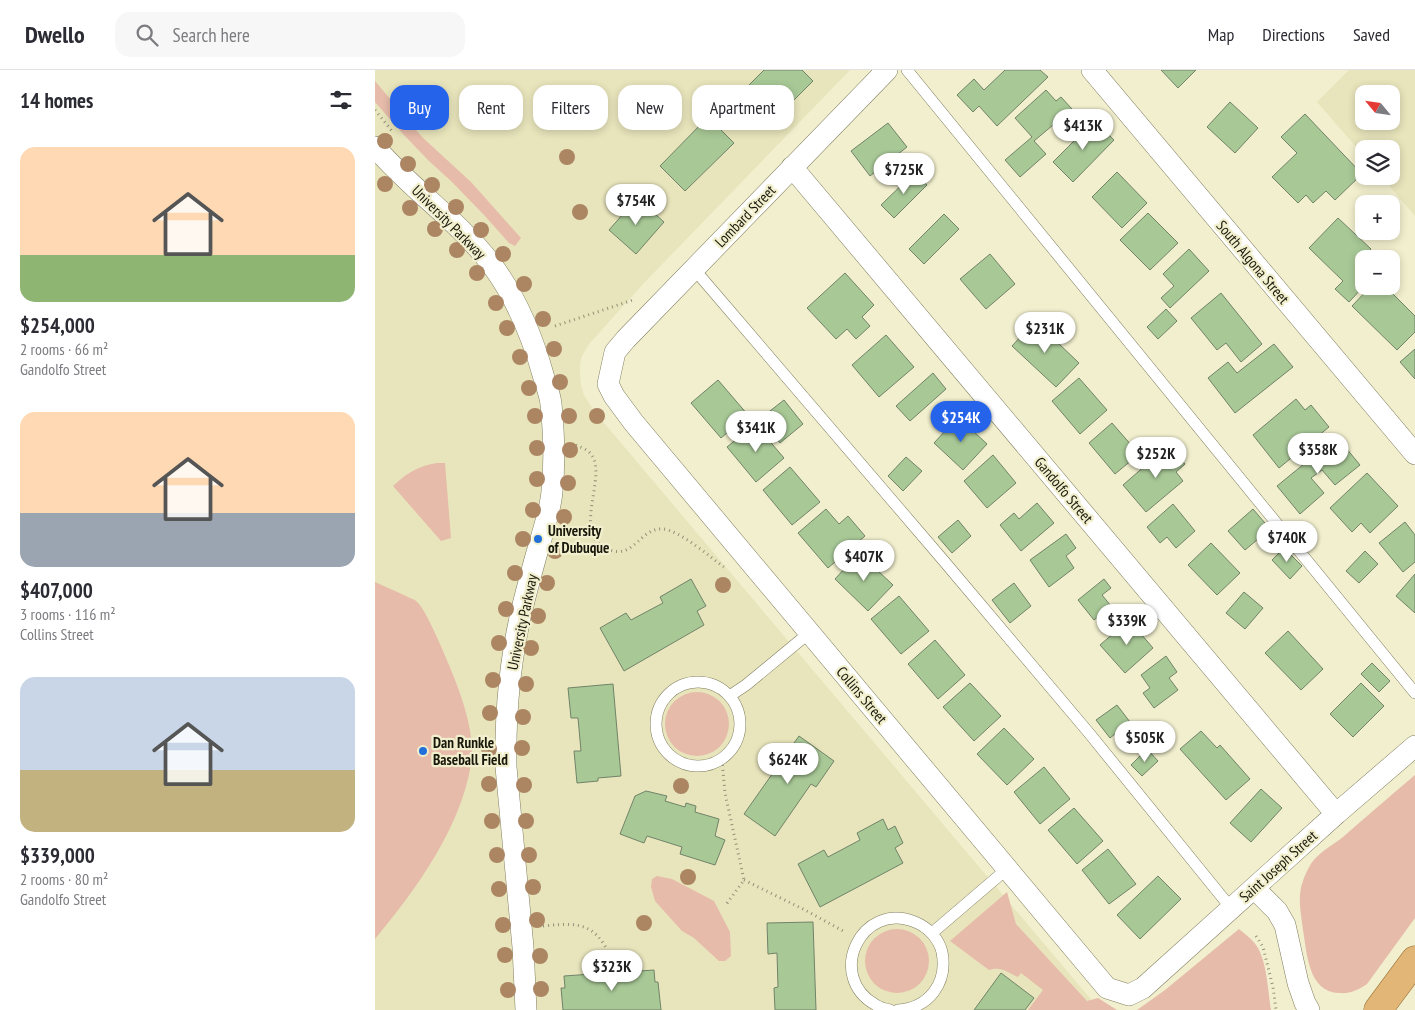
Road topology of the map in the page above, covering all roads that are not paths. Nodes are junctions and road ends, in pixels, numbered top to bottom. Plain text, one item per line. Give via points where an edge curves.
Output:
1 (887, 70) edge
2 (907, 70) edge
3 (1092, 70) edge
4 (375, 147) edge
5 (792, 167) junction
6 (694, 269) junction
7 (611, 366) joint
8 (1415, 454) edge
9 (809, 633) junction
10 (1415, 693) edge
11 (731, 696) junction
12 (1415, 746) edge
13 (1336, 814) junction
14 (1008, 868) junction
15 (1254, 888) junction
16 (1231, 908) junction
17 (932, 933) junction
18 (1415, 960) edge
19 (1143, 988) joint
20 (526, 1010) edge
21 (890, 1010) edge
22 (897, 1010) edge
23 (1309, 1010) edge
24 (1378, 1010) edge

1 - 5 street, Lombard Street
2 - 10 lane
3 - 8 street, South Algona Street
4 - 20 street, University Parkway via 492,265 528,329 551,402 552,493 517,631 506,740
5 - 6 street, Lombard Street
5 - 13 street, Gandolfo Street
6 - 7 street, Lombard Street via 615,352
6 - 16 lane via 1089,733
7 - 9 street, Collins Street via 608,384 634,423
9 - 11 lane
9 - 14 street, Collins Street
11 - 11 lane via 711,684 697,682 671,692 657,717 661,744 669,755 695,767 709,766 722,760 738,739 741,725
12 - 13 street, Saint Joseph Street
13 - 15 street, Saint Joseph Street
14 - 17 lane
14 - 19 street, Collins Street via 1107,988 1129,995
15 - 16 street, Saint Joseph Street
15 - 23 street via 1285,924 1298,983
16 - 19 street, Saint Joseph Street
17 - 21 lane via 908,918 893,918 867,928 858,939 851,968 855,983 863,996 876,1006
17 - 22 lane via 944,962 941,978 934,992 922,1003
18 - 24 highway

